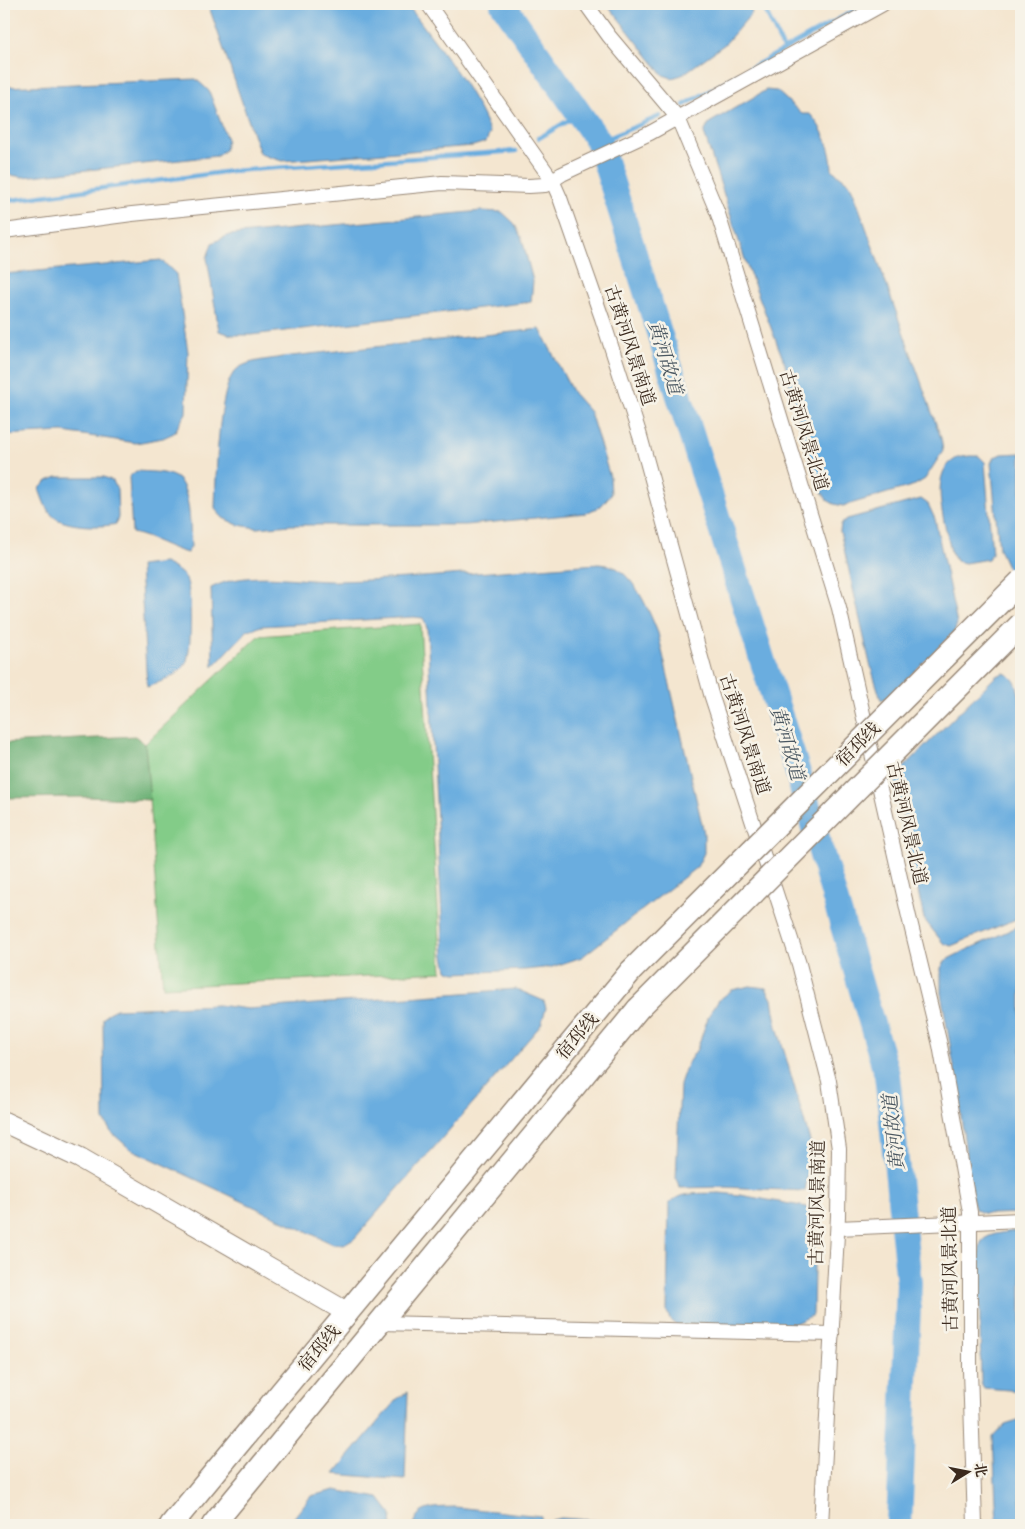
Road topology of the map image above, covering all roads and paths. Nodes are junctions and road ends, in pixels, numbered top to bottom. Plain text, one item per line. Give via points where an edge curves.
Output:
1 (428, 4) edge
2 (586, 4) edge
3 (883, 4) edge
4 (678, 118) junction
5 (557, 177) junction
6 (4, 231) edge
7 (1021, 581) edge
8 (1021, 624) edge
9 (4, 1122) edge
10 (1021, 1220) edge
11 (964, 1223) junction
12 (843, 1227) junction
13 (348, 1313) junction
14 (380, 1323) junction
15 (832, 1334) junction
16 (171, 1525) edge
17 (213, 1525) edge
18 (821, 1525) edge
19 (974, 1525) edge

1 - 5 street, 古黄河风景南道
2 - 4 street, 古黄河风景北道
3 - 4 street
4 - 5 street
4 - 11 street, 古黄河风景北道 via 718,214 839,608 940,1045
5 - 6 street via 545,185 432,184 132,214
5 - 12 street, 古黄河风景南道 via 638,427 711,694 799,964 829,1081 838,1139
7 - 13 main road, 宿邳线, bridge via 631,971
8 - 14 main road, 宿邳线, bridge via 638,1009
9 - 13 street via 80,1158
10 - 11 street
11 - 12 street
11 - 19 street, 古黄河风景北道
12 - 15 street, 古黄河风景南道
13 - 16 main road, 宿邳线
14 - 15 street
14 - 17 main road, 宿邳线
15 - 18 street, 古黄河风景南道

